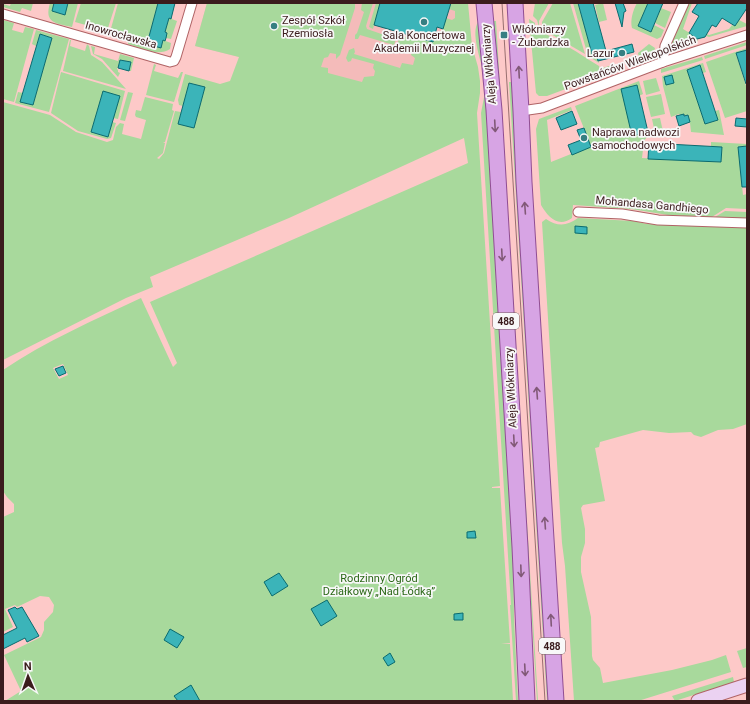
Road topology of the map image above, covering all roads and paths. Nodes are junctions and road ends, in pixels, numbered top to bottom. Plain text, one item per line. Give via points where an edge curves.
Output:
1 (192, 3) edge
2 (484, 3) edge
3 (515, 3) edge
4 (684, 3) edge
5 (3, 14) edge
6 (747, 35) edge
7 (663, 62) junction
8 (521, 111) junction
9 (578, 212) dead end
10 (747, 224) edge
11 (747, 685) edge
12 (527, 701) edge
13 (556, 701) edge
14 (698, 701) edge

1 - 5 street, Inowrocławska via 176,57 170,62
2 -> 12 main road, Aleja Włókniarzy / 488 via 495,134
8 -> 3 main road, 488
4 - 7 street via 665,46
6 - 7 street, Powstańców Wielkopolskich
7 - 8 street, Powstańców Wielkopolskich via 548,106
13 -> 8 main road, 488
9 - 10 street, Mohandasa Gandhiego via 622,214 658,220
11 - 14 main road

